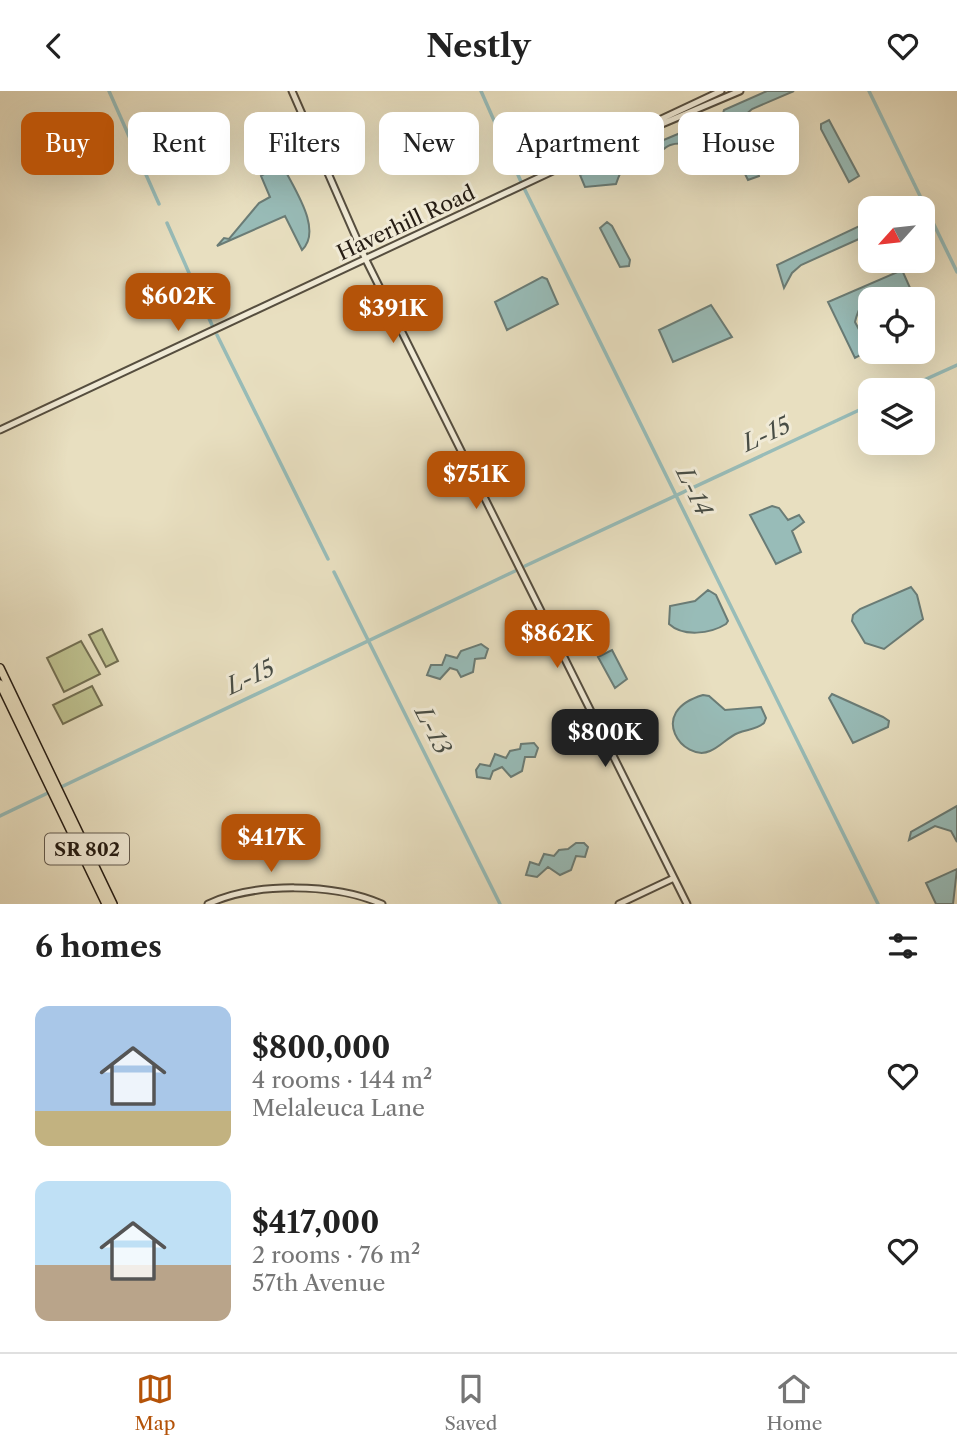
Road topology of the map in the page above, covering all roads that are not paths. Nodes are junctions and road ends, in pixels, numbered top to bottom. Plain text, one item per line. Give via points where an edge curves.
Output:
1 (292, 91) edge
2 (721, 91) edge
3 (740, 91) edge
4 (664, 117) edge
5 (664, 122) edge
6 (545, 175) edge
7 (366, 260) junction
8 (0, 430) edge
9 (0, 668) edge
10 (0, 682) edge
11 (19, 707) junction
12 (25, 737) junction
13 (46, 766) junction
14 (51, 785) junction
15 (56, 796) junction
16 (75, 833) junction
17 (674, 878) junction
18 (106, 904) edge
19 (113, 904) edge
20 (208, 904) edge
21 (215, 904) edge
22 (374, 904) edge
23 (382, 904) edge
24 (619, 904) edge
25 (687, 904) edge

1 - 7 street
2 - 4 street, Haverhill Road
3 - 5 street, Haverhill Road
6 - 7 street, Haverhill Road
7 - 8 street, Haverhill Road
7 - 17 street
9 - 11 main road, SR 802
10 - 11 main road
10 - 12 main road, SR 802
11 - 13 main road, SR 802
12 - 13 main road
12 - 14 main road, SR 802
13 - 14 main road, SR 802
14 - 15 main road, SR 802
15 - 16 main road, SR 802
15 - 16 main road, SR 802 via 57,806
16 - 18 main road, SR 802
16 - 19 main road, SR 802
17 - 24 street
17 - 25 street
20 - 23 street via 240,892 276,887 362,897
21 - 22 street via 276,890

